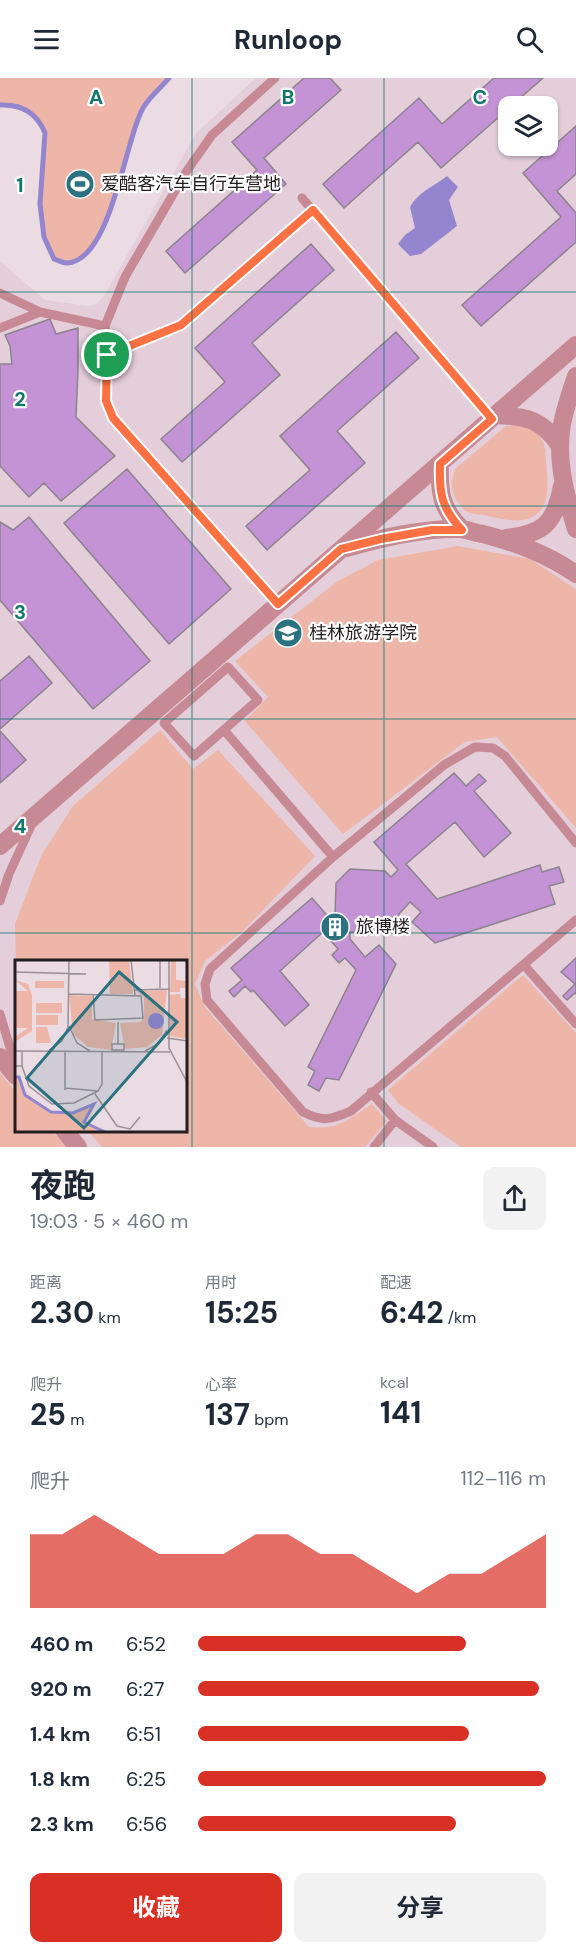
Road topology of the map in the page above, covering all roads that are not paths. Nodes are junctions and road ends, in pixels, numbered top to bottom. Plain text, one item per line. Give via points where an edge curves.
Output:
1 (275, 78) edge
2 (302, 198) dead end
3 (313, 210) junction
4 (0, 293) edge
5 (40, 312) junction
6 (105, 326) junction
7 (0, 328) edge
8 (576, 345) edge
9 (107, 355) junction
10 (576, 376) edge
11 (493, 417) junction
12 (560, 446) junction
13 (440, 464) junction
14 (563, 481) junction
15 (576, 529) edge
16 (462, 530) junction
17 (499, 538) junction
18 (341, 549) junction
19 (576, 574) edge
20 (278, 604) junction
21 (189, 692) junction
22 (224, 730) junction
23 (37, 813) junction
24 (576, 843) edge
25 (0, 846) edge
26 (333, 857) junction
27 (0, 901) edge
28 (576, 920) edge
29 (524, 965) junction
30 (0, 1014) edge
31 (576, 1024) edge
32 (0, 1057) edge
33 (15, 1066) edge
34 (15, 1075) edge
35 (371, 1092) junction
36 (395, 1120) junction
37 (65, 1132) edge
38 (78, 1147) edge
39 (374, 1147) edge
40 (433, 1147) edge

1 - 6 lane via 212,135 186,172 125,278
2 - 3 lane
3 - 9 lane via 181,325
3 - 11 lane
4 - 5 lane
5 - 6 lane
5 - 7 lane
6 - 9 lane
8 - 11 street
9 - 20 lane via 106,401 113,418
10 - 12 street
11 - 12 street via 520,417 538,423 552,433
11 - 13 street
12 - 14 street
13 - 16 street via 443,503
13 - 18 street
14 - 15 street
14 - 17 street via 556,511 539,531
16 - 17 street
16 - 18 street via 432,530
17 - 19 street via 556,560
18 - 20 street
20 - 21 street
21 - 22 lane via 164,723 186,748 194,756
21 - 22 lane via 228,667 236,675 258,700
21 - 23 street
22 - 26 lane
23 - 25 street
23 - 27 lane
24 - 26 lane via 505,756 493,748 475,747 444,765
26 - 35 lane via 210,969 205,984 207,1000 303,1112 318,1119 333,1119 351,1111
28 - 29 lane
29 - 31 lane
29 - 35 lane
30 - 33 lane
32 - 34 street
35 - 36 lane
36 - 39 lane
36 - 40 lane
37 - 38 street

